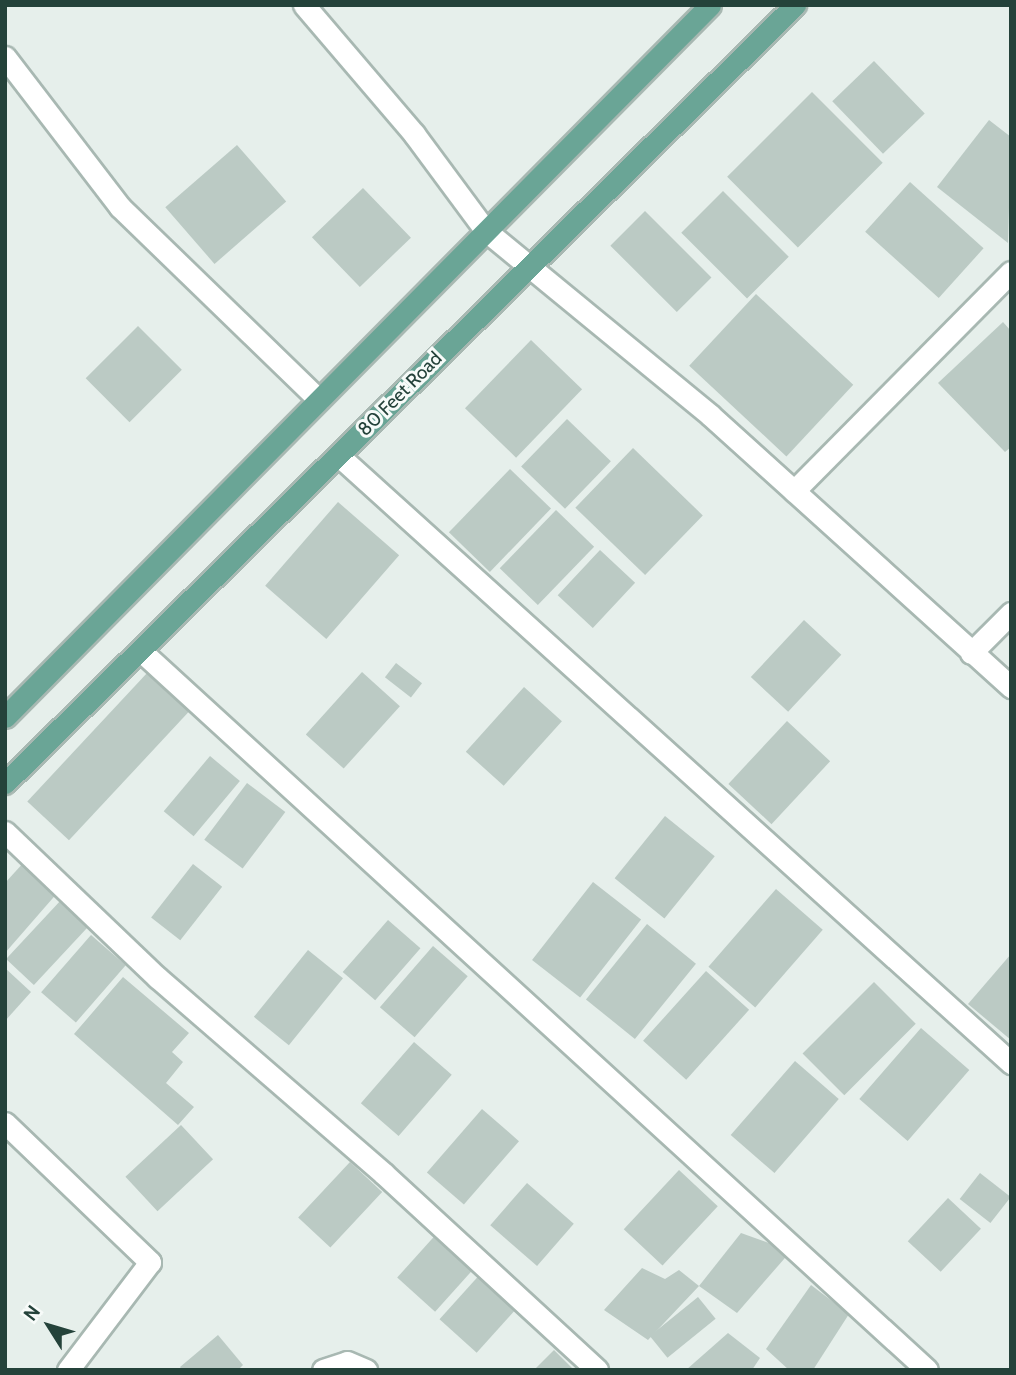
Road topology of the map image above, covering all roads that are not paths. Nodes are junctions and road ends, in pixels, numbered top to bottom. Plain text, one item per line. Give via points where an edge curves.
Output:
1 (304, 5) edge
2 (710, 5) edge
3 (795, 5) edge
4 (5, 57) edge
5 (485, 230) junction
6 (528, 266) junction
7 (1011, 272) edge
8 (319, 400) junction
9 (339, 456) junction
10 (794, 491) junction
11 (1011, 613) edge
12 (141, 651) junction
13 (971, 653) junction
14 (1011, 687) edge
15 (5, 717) edge
16 (5, 783) edge
17 (5, 832) edge
18 (1011, 1063) edge
19 (5, 1123) edge
20 (68, 1370) edge
21 (323, 1370) edge
22 (366, 1370) edge
23 (597, 1370) edge
24 (927, 1370) edge

1 - 5 street via 414,134
2 - 5 main road
3 - 6 main road, 80 Feet Road
4 - 8 street via 120,207
5 - 6 street
5 - 8 main road
6 - 9 main road, 80 Feet Road
6 - 10 street via 710,415
7 - 10 street
8 - 15 main road
9 - 12 main road, 80 Feet Road
9 - 18 street
10 - 13 street
11 - 13 street
12 - 16 main road, 80 Feet Road
12 - 24 street
13 - 14 street
17 - 23 street via 158,978 383,1173
19 - 20 street via 150,1262
21 - 22 street via 347,1362

